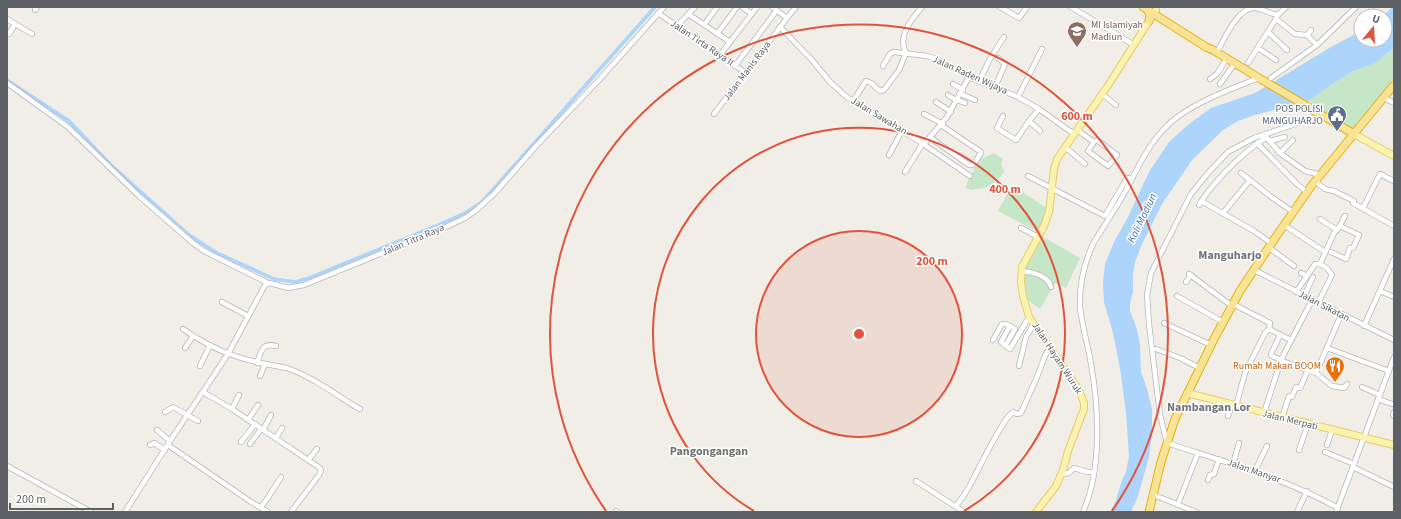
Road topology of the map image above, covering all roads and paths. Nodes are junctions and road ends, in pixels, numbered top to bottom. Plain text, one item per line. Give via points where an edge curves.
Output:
1 (664, 7) edge
2 (694, 7) edge
3 (717, 7) edge
4 (737, 7) edge
5 (742, 7) edge
6 (757, 7) edge
7 (772, 7) edge
8 (796, 7) edge
9 (922, 7) edge
10 (1000, 7) edge
11 (1027, 7) edge
12 (1071, 7) edge
13 (1286, 7) edge
14 (1150, 9) edge
15 (1353, 9) edge
16 (777, 10) junction
17 (658, 13) junction
18 (688, 14) junction
19 (752, 14) junction
20 (1277, 17) junction
21 (787, 18) junction
22 (7, 19) edge
23 (1149, 21) joint
24 (15, 24) junction
25 (704, 25) junction
26 (677, 26) junction
27 (780, 27) junction
28 (1312, 30) dead end
29 (1268, 32) junction
30 (9, 34) dead end
31 (32, 34) dead end
32 (717, 34) junction
33 (1307, 35) junction
34 (1004, 37) dead end
35 (730, 42) junction
36 (1134, 45) junction
37 (1317, 45) junction
38 (1258, 48) junction
39 (1042, 49) dead end
40 (1287, 50) dead end
41 (1215, 51) junction
42 (906, 53) junction
43 (720, 55) junction
44 (998, 58) dead end
45 (1227, 58) junction
46 (1276, 60) dead end
47 (1235, 63) junction
48 (1248, 63) dead end
49 (736, 66) junction
50 (883, 66) dead end
51 (746, 73) junction
52 (969, 77) junction
53 (1271, 78) dead end
54 (1210, 79) dead end
55 (1261, 79) junction
56 (979, 81) junction
57 (7, 83) edge
58 (953, 84) dead end
59 (1220, 84) dead end
60 (1394, 85) edge
61 (995, 87) junction
62 (962, 92) junction
63 (1102, 94) junction
64 (948, 95) dead end
65 (1018, 97) junction
66 (1384, 98) junction
67 (853, 100) junction
68 (957, 100) junction
69 (975, 100) dead end
70 (936, 102) dead end
71 (965, 103) dead end
72 (1394, 103) edge
73 (1116, 105) dead end
74 (1039, 109) junction
75 (951, 112) junction
76 (714, 114) dead end
77 (924, 114) dead end
78 (1003, 116) dead end
79 (1313, 118) dead end
80 (1029, 121) junction
81 (942, 124) junction
82 (1040, 130) dead end
83 (902, 131) junction
84 (1075, 132) junction
85 (1352, 133) junction
86 (1268, 137) junction
87 (1285, 137) dead end
88 (931, 138) junction
89 (1293, 140) dead end
90 (1094, 142) junction
91 (1257, 143) junction
92 (923, 144) junction
93 (1065, 147) junction
94 (1280, 153) junction
95 (889, 155) dead end
96 (1394, 156) edge
97 (1085, 164) dead end
98 (905, 172) dead end
99 (1241, 173) dead end
100 (1321, 175) junction
101 (970, 176) dead end
102 (1028, 176) dead end
103 (1132, 179) junction
104 (1250, 180) junction
105 (1315, 181) junction
106 (1394, 181) edge
107 (1052, 189) junction
108 (1307, 192) junction
109 (1363, 208) junction
110 (1293, 212) junction
111 (1223, 214) junction
112 (1345, 216) dead end
113 (1320, 219) dead end
114 (1284, 225) junction
115 (1394, 226) edge
116 (1021, 228) dead end
117 (1339, 228) junction
118 (1038, 237) junction
119 (1270, 245) junction
120 (1325, 252) junction
121 (1331, 252) dead end
122 (1394, 259) edge
123 (1320, 264) junction
124 (1294, 266) dead end
125 (1254, 270) junction
126 (1021, 271) junction
127 (1301, 273) dead end
128 (1307, 276) junction
129 (1313, 277) dead end
130 (1186, 282) dead end
131 (268, 283) junction
132 (1051, 287) dead end
133 (1296, 292) junction
134 (1380, 292) junction
135 (1177, 296) dead end
136 (1304, 296) junction
137 (1394, 297) edge
138 (1312, 300) junction
139 (222, 302) dead end
140 (1318, 303) junction
141 (1233, 305) junction
142 (1341, 315) junction
143 (248, 316) junction
144 (1029, 317) junction
145 (1223, 322) junction
146 (1164, 323) dead end
147 (1034, 324) junction
148 (1364, 326) junction
149 (1013, 327) junction
150 (183, 329) dead end
151 (1269, 329) junction
152 (1021, 332) junction
153 (1280, 335) junction
154 (193, 336) junction
155 (1008, 336) junction
156 (993, 340) dead end
157 (1016, 340) junction
158 (1291, 340) junction
159 (1394, 340) edge
160 (210, 345) junction
161 (1211, 345) junction
162 (276, 346) dead end
163 (1050, 347) junction
164 (185, 348) dead end
165 (1327, 348) junction
166 (1156, 349) dead end
167 (228, 354) junction
168 (1394, 357) edge
169 (1281, 360) junction
170 (257, 363) junction
171 (264, 364) junction
172 (200, 366) dead end
173 (1020, 366) dead end
174 (1200, 368) junction
175 (1308, 370) junction
176 (1389, 371) junction
177 (1316, 373) junction
178 (260, 376) dead end
179 (1346, 384) dead end
180 (1362, 387) dead end
181 (203, 392) junction
182 (1187, 393) junction
183 (239, 395) dead end
184 (1379, 397) junction
185 (1392, 404) dead end
186 (258, 405) dead end
187 (1234, 405) junction
188 (232, 409) junction
189 (360, 409) dead end
190 (164, 412) dead end
191 (1394, 412) edge
192 (1264, 413) junction
193 (271, 415) dead end
194 (187, 416) junction
195 (1228, 416) dead end
196 (1394, 416) edge
197 (1282, 418) junction
198 (248, 420) junction
199 (198, 421) dead end
200 (255, 424) junction
201 (1308, 424) junction
202 (282, 428) dead end
203 (157, 430) dead end
204 (262, 430) junction
205 (1332, 430) junction
206 (276, 438) junction
207 (1364, 438) junction
208 (241, 442) dead end
209 (1167, 443) junction
210 (1239, 443) dead end
211 (150, 444) dead end
212 (250, 444) dead end
213 (1394, 444) edge
214 (167, 445) junction
215 (1267, 446) dead end
216 (1326, 446) dead end
217 (317, 449) dead end
218 (1299, 450) dead end
219 (1325, 452) dead end
220 (1198, 453) junction
221 (1219, 459) junction
222 (308, 460) junction
223 (1233, 464) junction
224 (7, 466) edge
225 (1353, 466) junction
226 (1255, 471) junction
227 (1094, 472) junction
228 (1061, 474) junction
229 (281, 477) dead end
230 (1208, 480) dead end
231 (916, 481) dead end
232 (1394, 487) edge
233 (1307, 491) junction
234 (1154, 495) junction
235 (1178, 504) junction
236 (956, 506) junction
237 (261, 507) junction
238 (1337, 510) edge
239 (91, 512) edge
240 (125, 512) edge
241 (268, 512) edge
242 (291, 512) edge
243 (964, 512) edge
244 (1036, 512) edge
245 (1083, 512) edge
246 (1149, 512) edge
247 (1196, 512) edge
248 (1297, 512) edge

1 - 17 street, Jalan Titra Raya
2 - 18 street
3 - 25 street
4 - 32 street
5 - 19 street
6 - 19 street
7 - 16 street
8 - 21 street
9 - 42 street via 904,36 902,44
10 - 11 street via 1019,18
12 - 36 street
13 - 20 street
14 - 23 highway
14 - 41 highway
15 - 37 street
16 - 21 street
16 - 49 street
17 - 26 street, Jalan Tirta Raya II
17 - 131 street, Jalan Titra Raya via 494,194 470,215 304,285 288,288
18 - 25 street
18 - 26 street
19 - 35 street
20 - 29 street
20 - 33 street via 1294,33
20 - 41 street via 1252,8 1243,11
21 - 27 street, Jalan Manis Raya
22 - 24 street
23 - 36 main road, Jalan Hayam Wuruk
24 - 30 street
24 - 31 street
25 - 32 street
26 - 43 street, Jalan Tirta Raya II
27 - 51 street, Jalan Manis Raya
27 - 67 street, Jalan Sawahan via 830,82
28 - 33 street
29 - 38 street
29 - 40 street
32 - 35 street
33 - 37 street
34 - 56 street
35 - 43 street
36 - 63 main road, Jalan Hayam Wuruk
37 - 53 street
38 - 46 street
38 - 48 street
39 - 65 street
41 - 45 highway
42 - 50 street via 892,52
42 - 52 street, Jalan Raden Wijaya via 937,60
42 - 67 street via 899,70 884,90 880,91 866,81
43 - 49 street, Jalan Tirta Raya II
44 - 61 street via 1005,64
45 - 47 highway
45 - 54 street via 1217,74
47 - 55 highway
47 - 59 street
49 - 51 street, Jalan Tirta Raya II
51 - 76 street, Jalan Manis Raya
52 - 56 street, Jalan Raden Wijaya
52 - 62 street
55 - 85 highway
55 - 103 street via 1226,91 1170,123 1149,147
56 - 61 street, Jalan Raden Wijaya
57 - 131 street, Jalan Titra Raya via 68,127 192,243
58 - 62 street
60 - 66 highway
61 - 65 street, Jalan Raden Wijaya
62 - 68 street
62 - 69 street
63 - 73 street
63 - 84 main road, Jalan Hayam Wuruk
64 - 68 street
65 - 74 street, Jalan Raden Wijaya
66 - 72 street
66 - 85 highway
67 - 83 street, Jalan Sawahan
68 - 71 street
68 - 75 street
70 - 75 street
74 - 80 street
74 - 84 street, Jalan Raden Wijaya
75 - 81 street
77 - 81 street
78 - 80 street via 997,128 1016,140
79 - 86 street
80 - 82 street
81 - 88 street
81 - 88 street via 981,152 973,165 969,165
83 - 92 street, Jalan Sawahan
83 - 95 street
84 - 90 street, Jalan Raden Wijaya
84 - 93 main road, Jalan Hayam Wuruk
85 - 96 main road
85 - 100 highway
86 - 87 street
86 - 91 street
86 - 94 street
86 - 209 street via 1254,138 1228,152 1198,184 1151,273 1147,295 1149,324 1160,415
88 - 92 street
89 - 94 street
90 - 90 street, Jalan Raden Wijaya via 1097,140 1117,155 1108,166 1088,151
91 - 108 street via 1298,186
91 - 111 street via 1212,185 1200,203
92 - 98 street
92 - 101 street, Jalan Sawahan
93 - 97 street
93 - 107 main road, Jalan Hayam Wuruk via 1057,159
94 - 100 street via 1305,171
99 - 104 street
100 - 105 highway
102 - 107 street
103 - 107 street via 1127,178 1105,216
103 - 227 street via 1093,244 1082,277 1080,308 1091,364 1098,432
104 - 110 street
104 - 111 street
105 - 108 highway
105 - 109 street via 1325,190 1334,191
106 - 109 street via 1380,174
107 - 118 main road, Jalan Hayam Wuruk via 1049,212
108 - 110 highway
109 - 115 street
110 - 114 highway
111 - 119 street
112 - 117 street
113 - 117 street
114 - 119 highway
114 - 120 street
116 - 118 street
117 - 120 street
117 - 121 street via 1359,235 1346,259
118 - 126 main road, Jalan Hayam Wuruk
119 - 124 street
119 - 125 highway
120 - 123 street
122 - 134 street
123 - 128 street via 1315,264
123 - 140 street via 1332,275
125 - 133 street, Jalan Sikatan
125 - 141 highway
126 - 132 street via 1047,279
126 - 144 main road, Jalan Hayam Wuruk via 1023,296
127 - 128 street
128 - 133 street
129 - 136 street
130 - 141 street via 1190,275
131 - 143 street
133 - 136 street, Jalan Sikatan
134 - 137 street
134 - 148 street
135 - 145 street
136 - 138 street, Jalan Sikatan
138 - 140 street, Jalan Sikatan
138 - 158 street
139 - 143 street
140 - 142 street, Jalan Sikatan
141 - 145 highway
141 - 151 street via 1270,323
142 - 148 street, Jalan Sikatan
142 - 165 street
143 - 167 street
144 - 147 main road, Jalan Hayam Wuruk
144 - 152 street
145 - 161 highway
146 - 161 street
147 - 163 main road, Jalan Hayam Wuruk
147 - 173 street via 1026,337
148 - 159 street, Jalan Sikatan
149 - 152 street
149 - 155 street
149 - 156 street via 1002,324
150 - 154 street
151 - 153 street
151 - 187 street via 1245,373
152 - 157 street
153 - 158 street
153 - 169 street via 1271,355
154 - 160 street
154 - 164 street
155 - 157 street
155 - 157 street via 1001,342 1005,346 1011,348
158 - 169 street
160 - 167 street
160 - 172 street
161 - 174 highway
162 - 170 street via 264,347
163 - 228 main road, Jalan Hayam Wuruk via 1079,390 1084,403
163 - 236 street via 1020,413 1010,414
165 - 176 street
165 - 177 street
166 - 174 street
167 - 170 street
167 - 181 street
168 - 176 street
169 - 175 street
169 - 192 street
170 - 171 street
171 - 178 street
171 - 189 street via 294,370 322,384
174 - 182 highway
175 - 177 street
175 - 197 street via 1300,388 1296,387 1292,397 1289,396
176 - 184 street
177 - 179 street via 1334,386 1345,388
180 - 184 street
181 - 188 street
181 - 194 street
182 - 187 main road, Jalan Merpati
182 - 209 highway
183 - 188 street
184 - 185 street
184 - 207 street
186 - 198 street
187 - 192 main road, Jalan Merpati
187 - 195 street
188 - 198 street
190 - 194 street via 173,407
191 - 196 street
192 - 197 main road, Jalan Merpati
193 - 204 street
194 - 199 street
194 - 214 street
197 - 201 main road, Jalan Merpati
198 - 200 street
200 - 204 street
200 - 208 street
201 - 205 main road, Jalan Merpati
201 - 218 street
202 - 206 street
203 - 214 street
204 - 206 street
204 - 212 street
205 - 207 main road, Jalan Merpati
205 - 216 street
206 - 222 street
207 - 213 main road, Jalan Merpati
207 - 225 street
209 - 220 street, Jalan Manyar
209 - 234 highway
210 - 223 street
211 - 214 street
214 - 237 street
214 - 240 street
215 - 226 street
217 - 222 street
219 - 225 street
220 - 221 street, Jalan Manyar
220 - 235 street
221 - 223 street, Jalan Manyar
221 - 230 street via 1214,474 1210,475
222 - 242 street via 320,468 320,473
223 - 226 street, Jalan Manyar
224 - 239 street
225 - 232 street
225 - 238 street
226 - 233 street, Jalan Manyar
227 - 228 street via 1074,468 1069,473
227 - 245 street via 1092,489
228 - 244 main road, Jalan Hayam Wuruk via 1056,486
229 - 237 street
231 - 236 street
233 - 238 street, Jalan Manyar
233 - 248 street
234 - 235 street
234 - 246 highway
235 - 247 street
236 - 243 street
237 - 241 street

